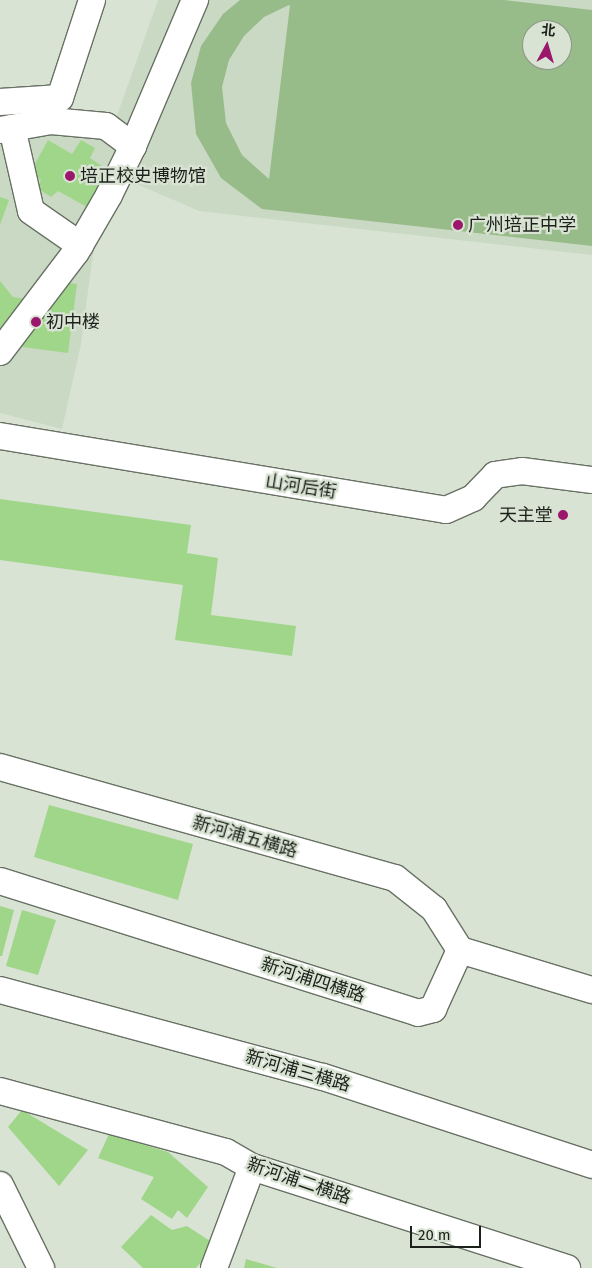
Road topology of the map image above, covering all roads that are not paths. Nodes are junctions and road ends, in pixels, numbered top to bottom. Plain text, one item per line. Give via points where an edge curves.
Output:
1 (92, 0) edge
2 (195, 0) edge
3 (0, 102) edge
4 (6, 129) edge
5 (133, 146) junction
6 (80, 245) junction
7 (0, 352) edge
8 (0, 436) edge
9 (592, 480) edge
10 (0, 767) edge
11 (0, 881) edge
12 (460, 950) junction
13 (0, 990) edge
14 (592, 990) edge
15 (0, 1091) edge
16 (592, 1165) edge
17 (252, 1167) junction
18 (0, 1185) edge
19 (41, 1268) edge
20 (214, 1268) edge
21 (567, 1268) edge

1 - 3 street via 60,98
2 - 5 street
4 - 5 street via 51,121 106,126
4 - 6 street via 31,211
5 - 6 street
6 - 7 street
8 - 9 street, 山河后街 via 446,510 473,498 495,475 522,471
10 - 12 street, 新河浦五横路 via 395,878 434,909
11 - 12 street, 新河浦四横路 via 418,1013 434,1009
12 - 14 street
13 - 16 street, 新河浦三横路 via 323,1077
15 - 17 street, 新河浦二横路 via 226,1152
17 - 20 street
17 - 21 street, 新河浦二横路
18 - 19 street

